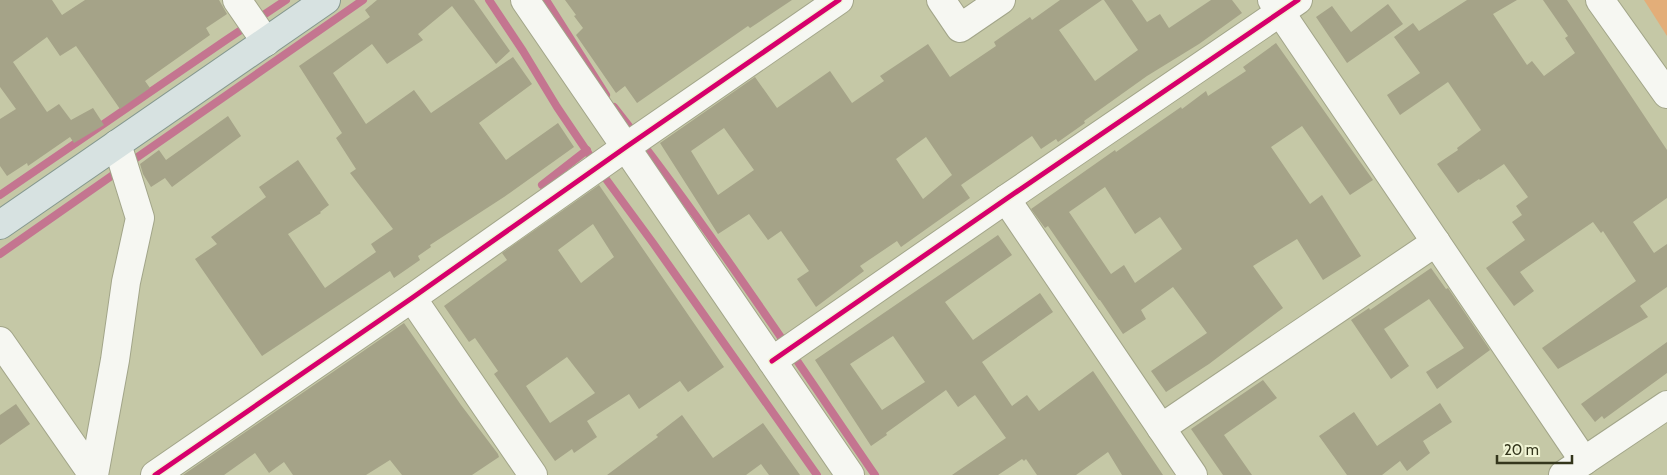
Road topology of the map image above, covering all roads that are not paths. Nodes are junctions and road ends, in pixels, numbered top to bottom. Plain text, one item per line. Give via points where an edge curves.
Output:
1 (237, 0) edge
2 (326, 0) edge
3 (525, 0) edge
4 (839, 0) edge
5 (941, 0) edge
6 (1001, 0) edge
7 (1600, 0) edge
8 (1283, 4) edge
9 (266, 42) junction
10 (1667, 94) edge
11 (117, 144) junction
12 (626, 147) junction
13 (1006, 198) junction
14 (0, 225) edge
15 (1436, 242) junction
16 (412, 298) junction
17 (0, 341) edge
18 (772, 361) junction
19 (1667, 404) edge
20 (1161, 428) junction
21 (1573, 468) edge
22 (94, 475) edge
23 (155, 475) edge
24 (533, 475) edge
25 (850, 475) edge
26 (1193, 475) edge

1 - 9 street
2 - 9 main road
3 - 12 street
4 - 12 street
5 - 6 street via 960,28
7 - 10 street
8 - 13 street
8 - 15 street
9 - 11 main road
11 - 14 main road
11 - 22 street via 140,218 126,282
12 - 16 street
12 - 18 street
13 - 18 street
13 - 20 street
15 - 20 street
15 - 21 street
16 - 23 street
16 - 24 street
17 - 22 street
18 - 25 street
19 - 21 street
20 - 26 street

